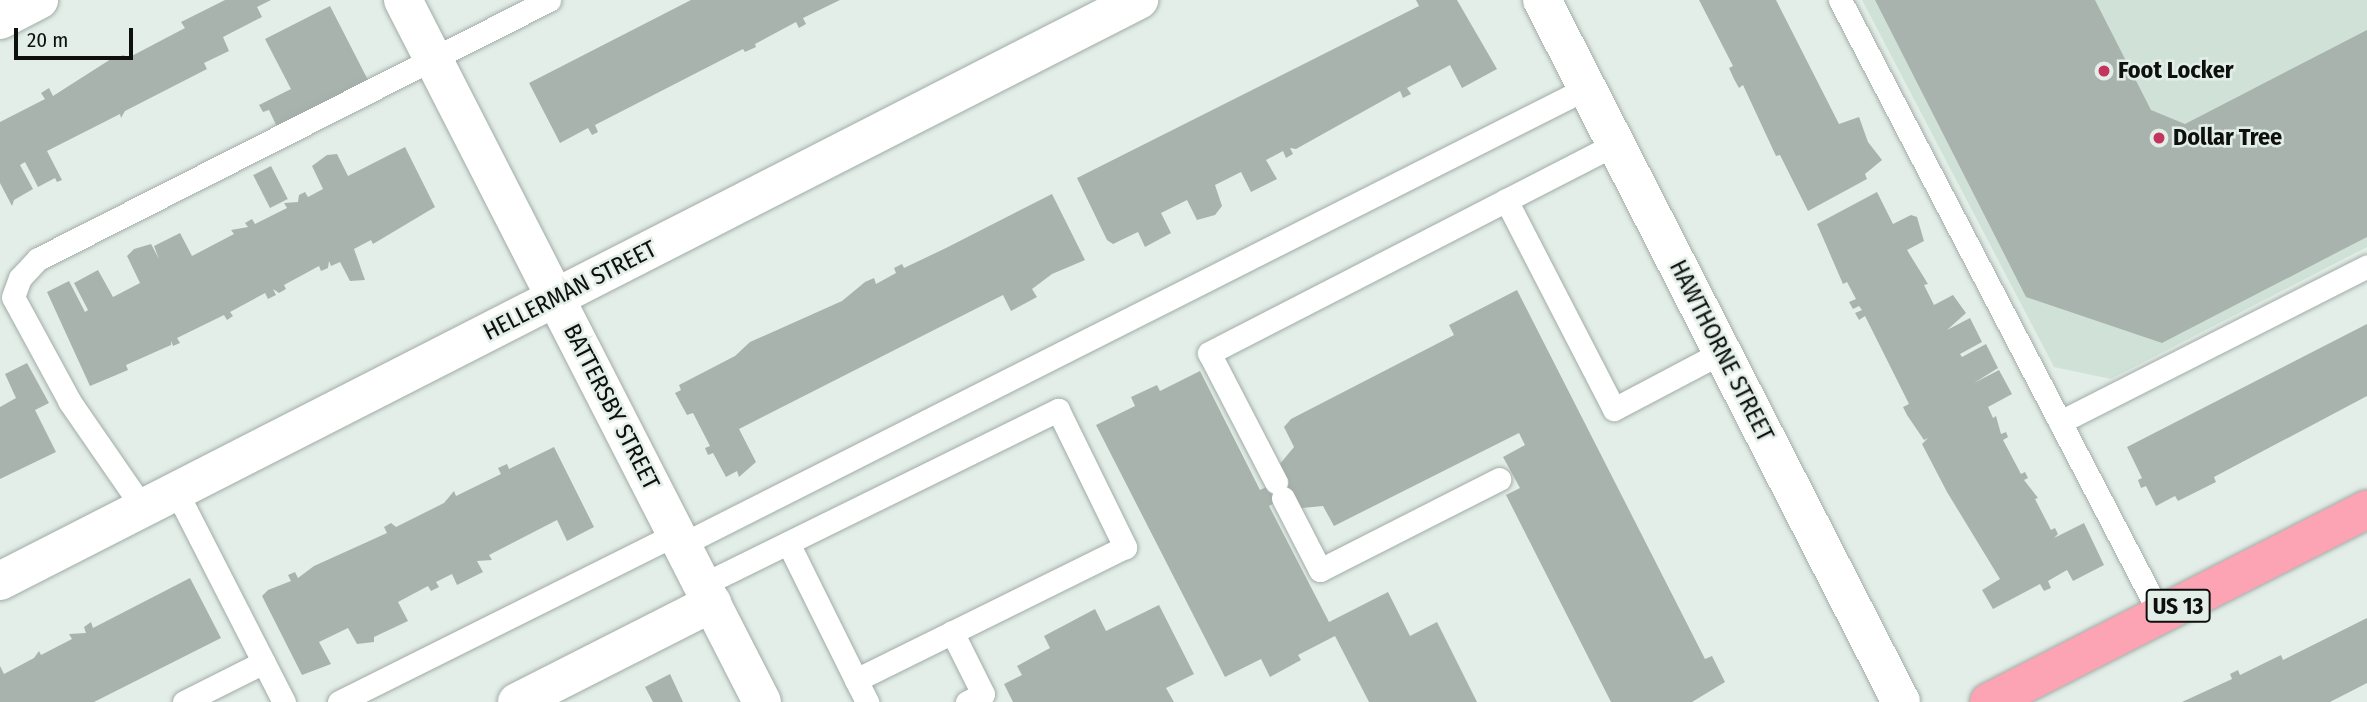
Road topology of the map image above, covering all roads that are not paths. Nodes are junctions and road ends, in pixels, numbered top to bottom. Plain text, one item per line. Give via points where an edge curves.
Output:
1 (39, 0) edge
2 (403, 0) edge
3 (549, 0) edge
4 (1139, 0) edge
5 (1542, 0) edge
6 (1840, 0) edge
7 (0, 20) edge
8 (433, 59) junction
9 (1587, 88) junction
10 (1615, 144) junction
11 (1506, 200) junction
12 (2367, 265) edge
13 (555, 298) junction
14 (1722, 352) junction
15 (2060, 422) junction
16 (1499, 479) dead end
17 (160, 500) junction
18 (2367, 509) edge
19 (678, 539) junction
20 (788, 543) junction
21 (0, 581) edge
22 (707, 594) junction
23 (2160, 614) junction
24 (953, 632) junction
25 (264, 662) junction
26 (856, 680) junction
27 (184, 702) edge
28 (284, 702) edge
29 (339, 702) edge
30 (517, 702) edge
31 (762, 702) edge
32 (866, 702) edge
33 (967, 702) edge
34 (1901, 702) edge
35 (1989, 702) edge

1 - 7 street
2 - 8 street, BATTERSBY STREET
3 - 8 lane
4 - 13 street, HELLERMAN STREET
5 - 9 street, HAWTHORNE STREET
6 - 15 lane
8 - 13 street, BATTERSBY STREET
8 - 17 lane via 38,259 20,278 13,297 70,402
9 - 10 street, HAWTHORNE STREET
9 - 19 lane
10 - 11 lane
10 - 14 street, HAWTHORNE STREET
11 - 14 lane via 1614,409
11 - 16 lane via 1209,353 1320,570
12 - 15 lane
13 - 17 street, HELLERMAN STREET
13 - 19 street, BATTERSBY STREET
14 - 34 street, HAWTHORNE STREET
15 - 23 lane
17 - 21 street, HELLERMAN STREET
17 - 25 lane
18 - 23 highway, US 13
19 - 22 street, BATTERSBY STREET
19 - 29 lane
20 - 22 lane
20 - 24 lane via 1058,410 1125,547
20 - 26 lane
22 - 30 street
22 - 31 street, BATTERSBY STREET
23 - 35 highway, US 13
24 - 26 lane
24 - 33 lane via 983,694
25 - 27 lane
25 - 28 lane
26 - 32 lane

